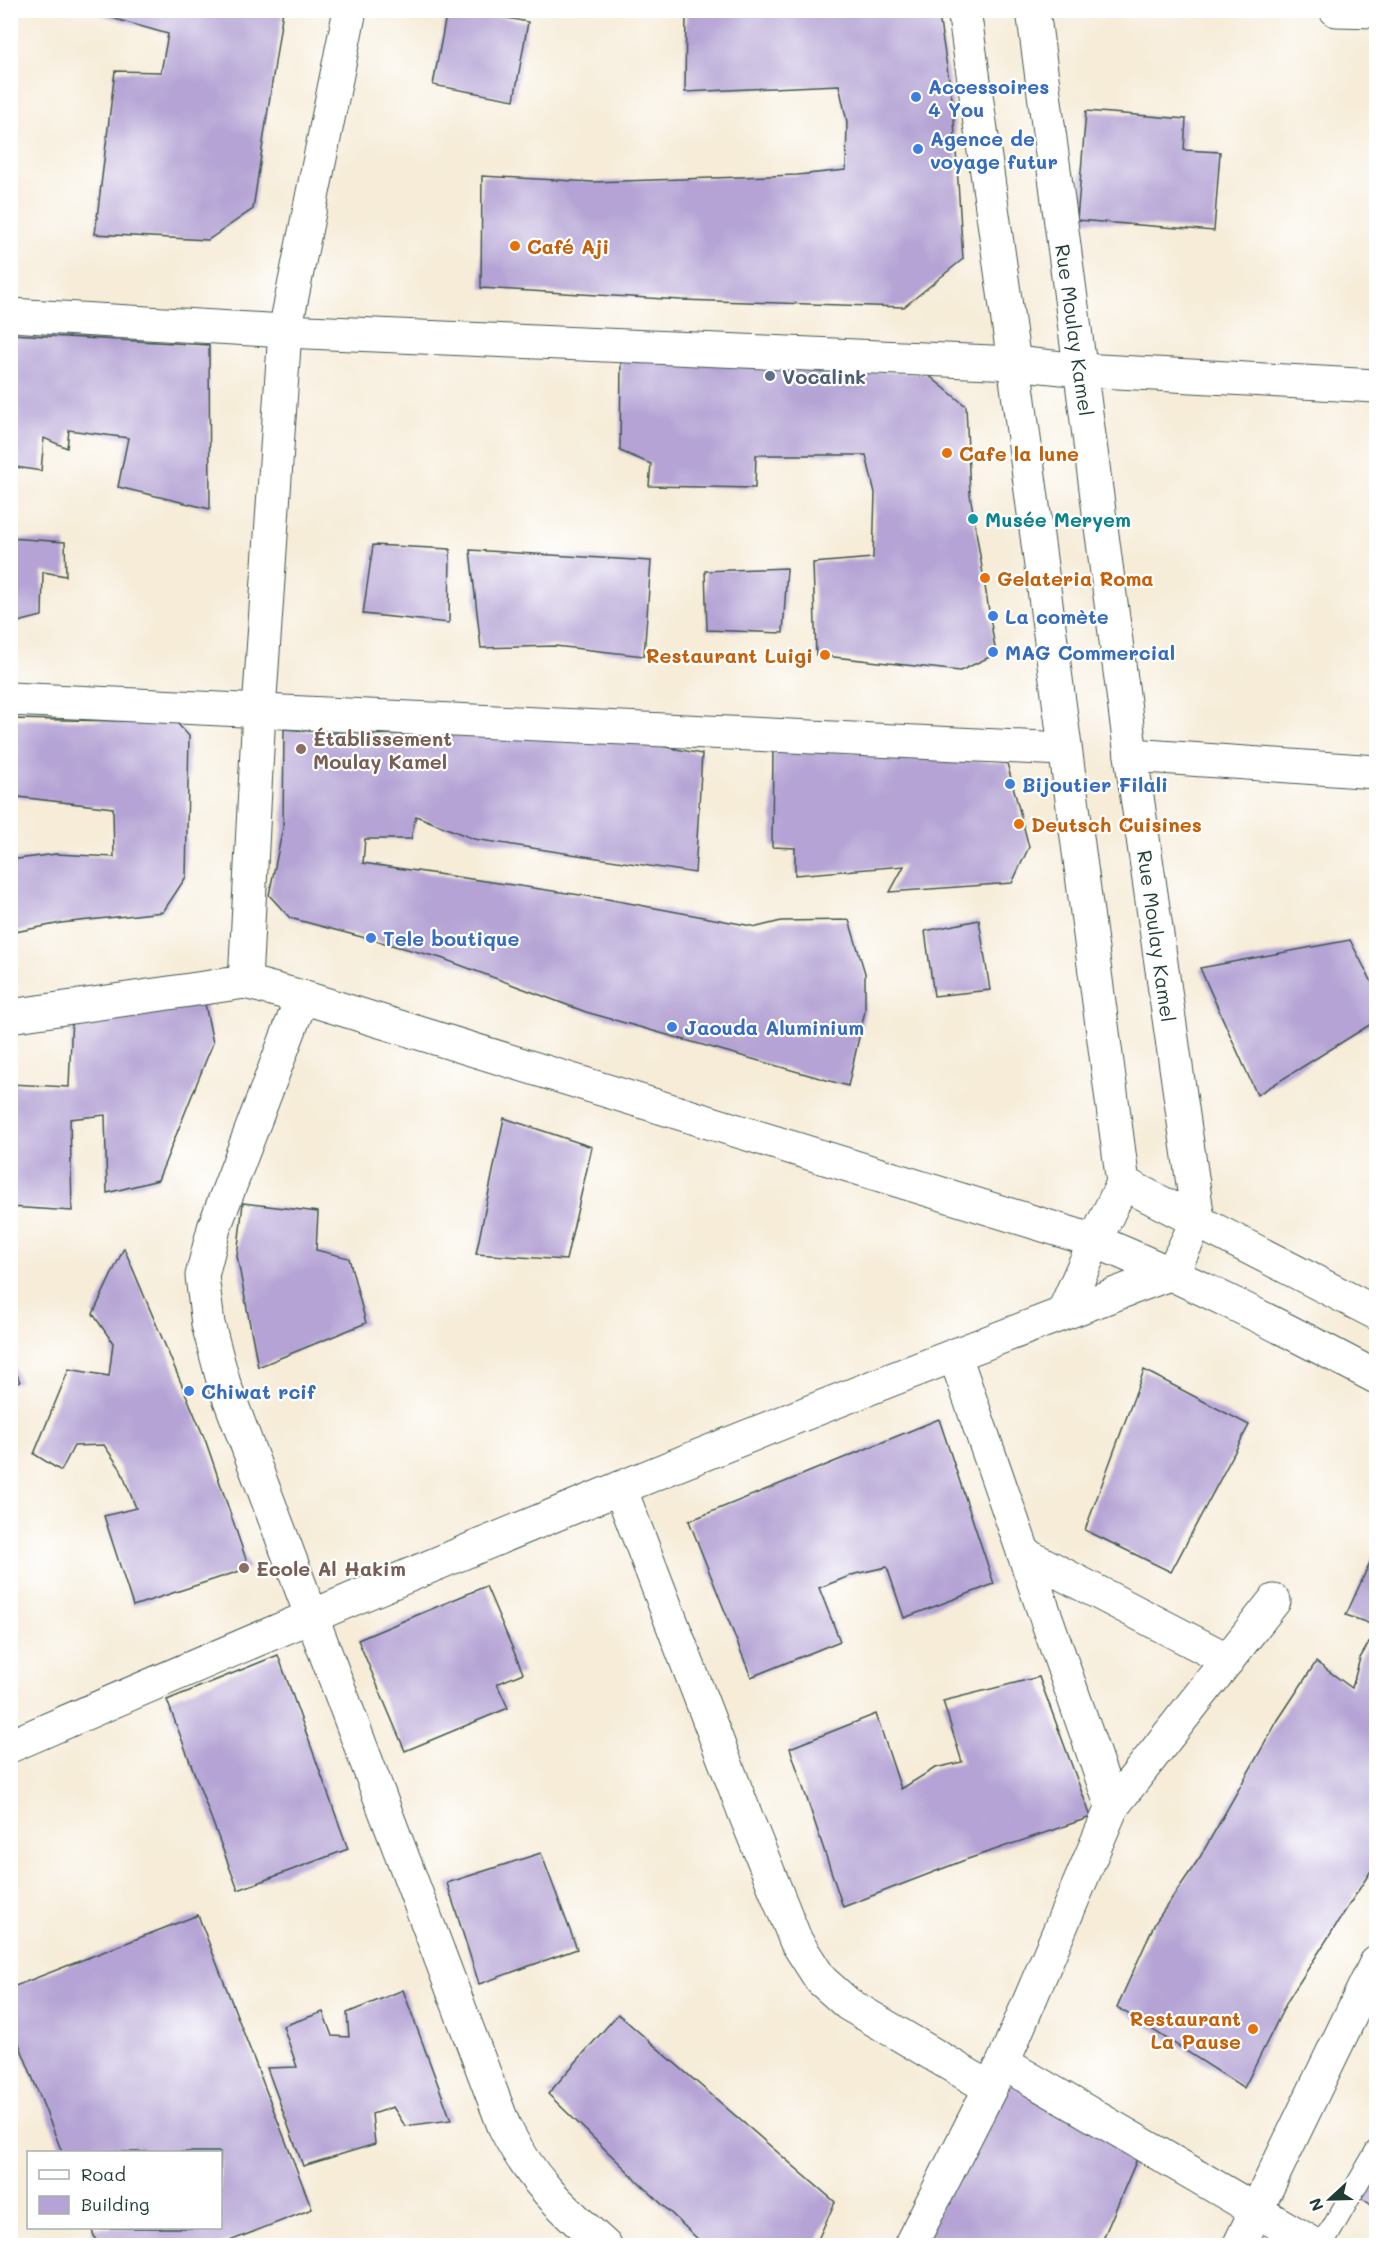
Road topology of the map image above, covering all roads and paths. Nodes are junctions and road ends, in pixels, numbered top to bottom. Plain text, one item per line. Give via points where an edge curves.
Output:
1 (350, 10) edge
2 (964, 10) edge
3 (1033, 10) edge
4 (1336, 10) edge
5 (1377, 11) edge
6 (10, 315) edge
7 (285, 331) junction
8 (1014, 363) junction
9 (1081, 370) junction
10 (1377, 386) edge
11 (10, 699) edge
12 (259, 711) junction
13 (1064, 749) junction
14 (1131, 755) junction
15 (1377, 771) edge
16 (245, 982) junction
17 (302, 997) junction
18 (10, 1016) edge
19 (1123, 1183) junction
20 (1198, 1220) junction
21 (1095, 1241) junction
22 (1172, 1273) junction
23 (1063, 1313) junction
24 (1377, 1313) edge
25 (955, 1356) junction
26 (1377, 1377) edge
27 (620, 1488) junction
28 (1024, 1554) junction
29 (1274, 1601) dead end
30 (312, 1615) junction
31 (1228, 1660) junction
32 (10, 1746) edge
33 (1112, 1807) junction
34 (1377, 1963) edge
35 (1369, 2001) edge
36 (997, 2075) junction
37 (1377, 2151) edge
38 (1257, 2210) junction
39 (604, 2246) edge
40 (910, 2246) edge
41 (1239, 2246) edge
42 (1317, 2246) edge
43 (1322, 2246) edge

1 - 7 street
2 - 8 street
3 - 9 street, Rue Moulay Kamel
4 - 5 street
6 - 7 street
7 - 8 street
7 - 12 street
8 - 9 street
8 - 13 street
9 - 10 street
9 - 14 street, Rue Moulay Kamel
11 - 12 street
12 - 13 street
12 - 16 street
13 - 19 street
14 - 15 street
14 - 20 street, Rue Moulay Kamel
16 - 17 street
16 - 18 street
17 - 21 street
17 - 30 street via 214,1228 202,1276 208,1324 224,1384
19 - 20 street
19 - 21 street
20 - 22 street
20 - 24 street
21 - 22 street
21 - 23 street
22 - 23 street
22 - 26 street
23 - 25 street
25 - 27 street
25 - 28 street
27 - 30 street
27 - 36 street via 796,1941 821,1980 848,2004
28 - 31 street
28 - 33 street
29 - 31 street
30 - 32 street
30 - 39 street via 504,2126 530,2173 554,2201
31 - 33 street
33 - 36 street
34 - 35 street
35 - 38 street
36 - 38 street
36 - 40 street
37 - 43 lane
38 - 41 street
38 - 42 street

